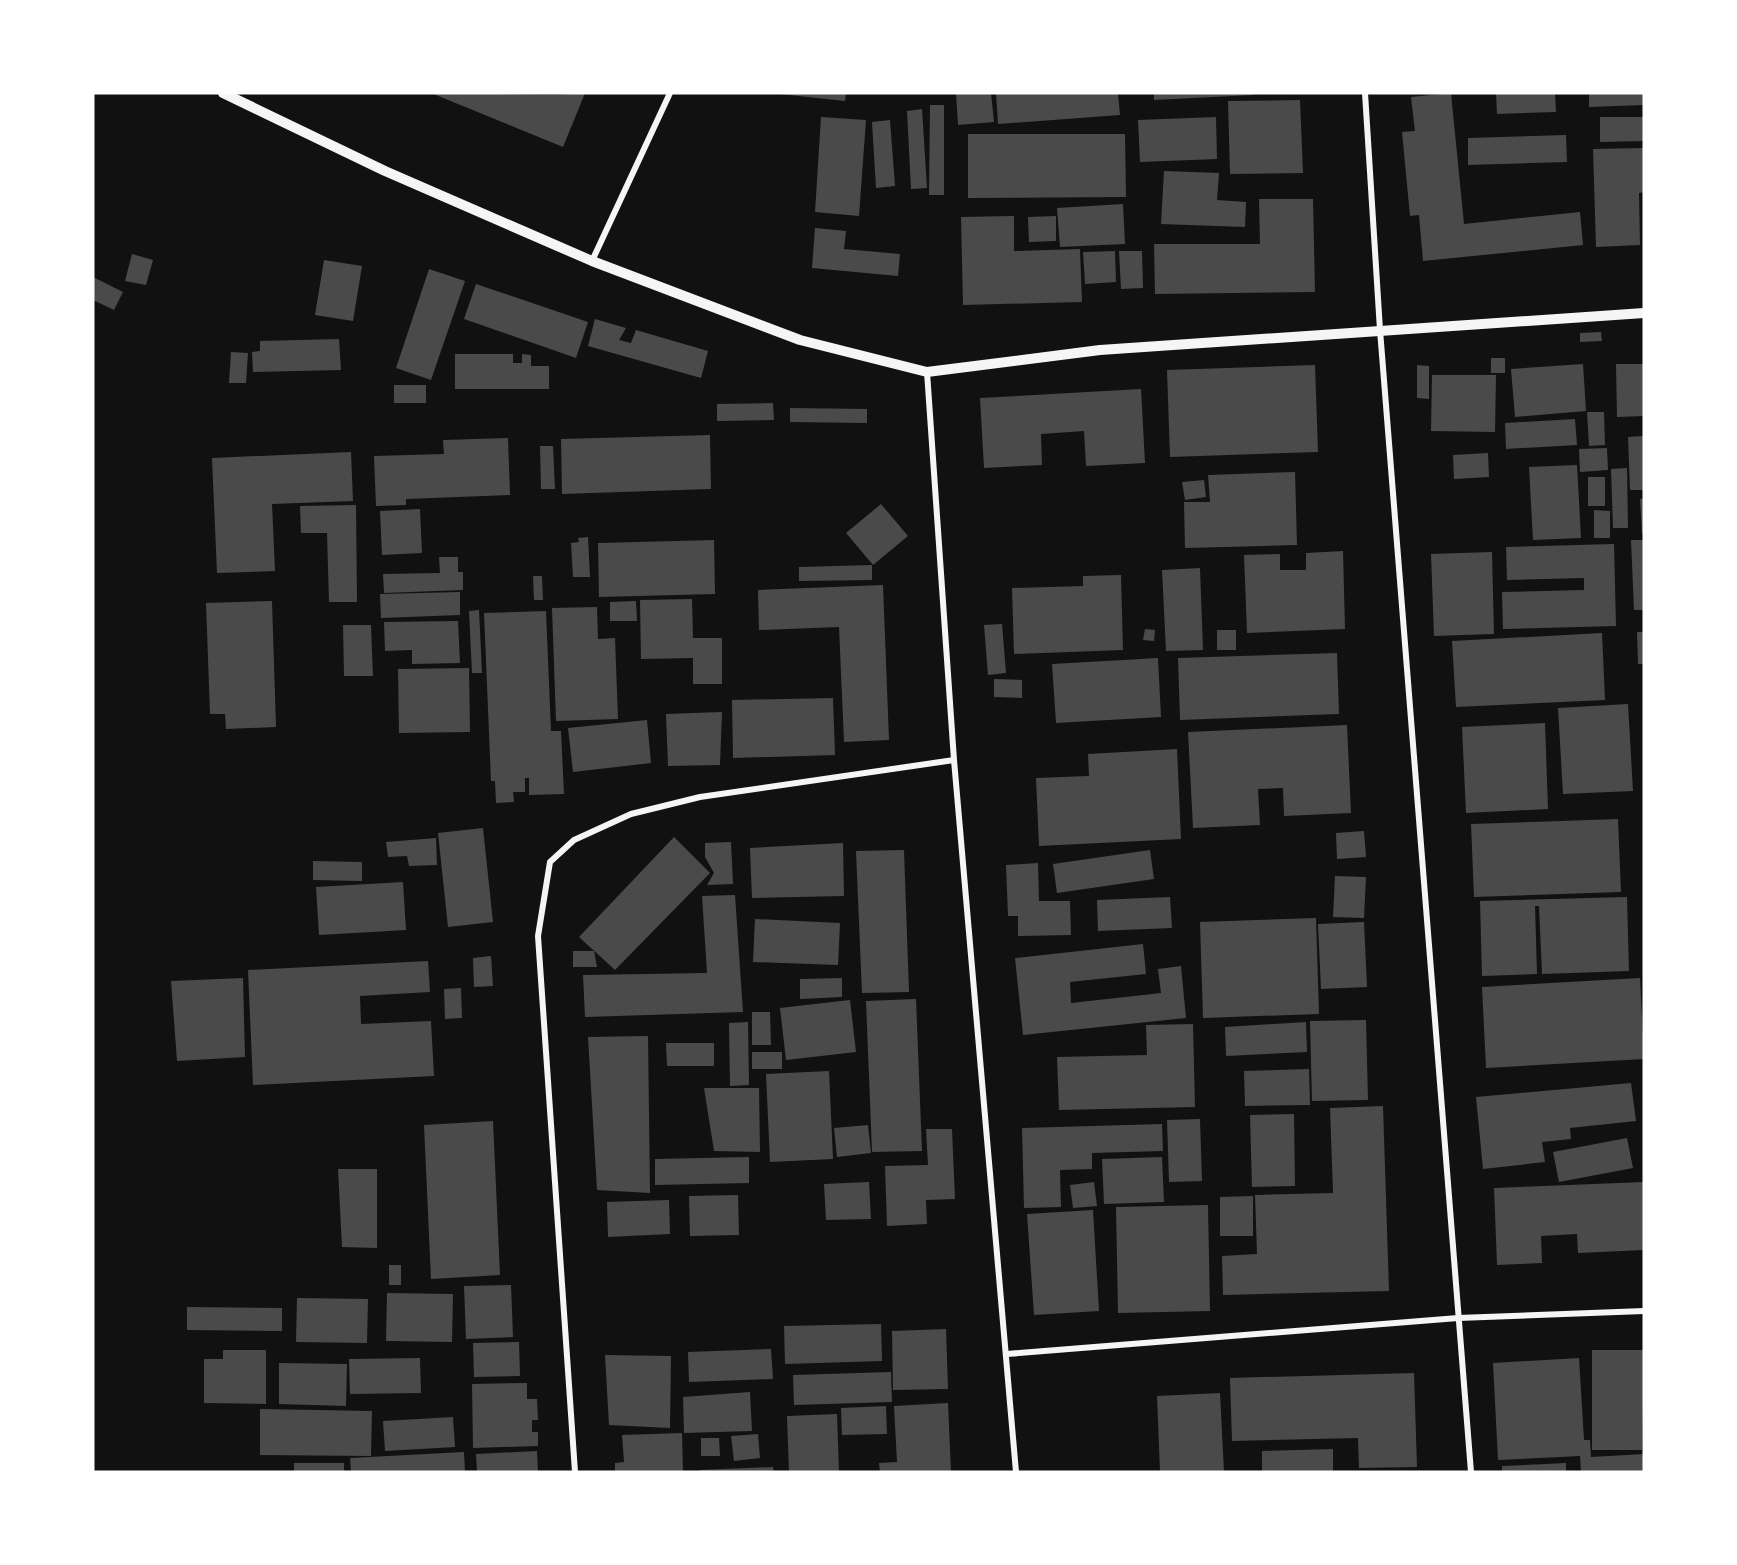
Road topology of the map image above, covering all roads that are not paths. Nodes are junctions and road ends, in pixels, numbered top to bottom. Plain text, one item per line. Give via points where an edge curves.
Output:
1 (223, 93) edge
2 (670, 93) edge
3 (1365, 93) edge
4 (592, 261) junction
5 (1644, 313) edge
6 (1380, 330) junction
7 (927, 372) junction
8 (954, 760) junction
9 (1644, 1311) edge
10 (1458, 1318) junction
11 (1007, 1354) junction
12 (574, 1472) edge
13 (1016, 1472) edge
14 (1471, 1472) edge

1 - 4 street via 385,171
2 - 4 street
3 - 6 street
4 - 7 street via 800,340
5 - 6 street
6 - 7 street via 1100,350
6 - 10 street
7 - 8 street
8 - 11 street
8 - 12 street via 700,797 632,814 574,840 550,862 538,936
9 - 10 street
10 - 11 street
10 - 14 street
11 - 13 street

